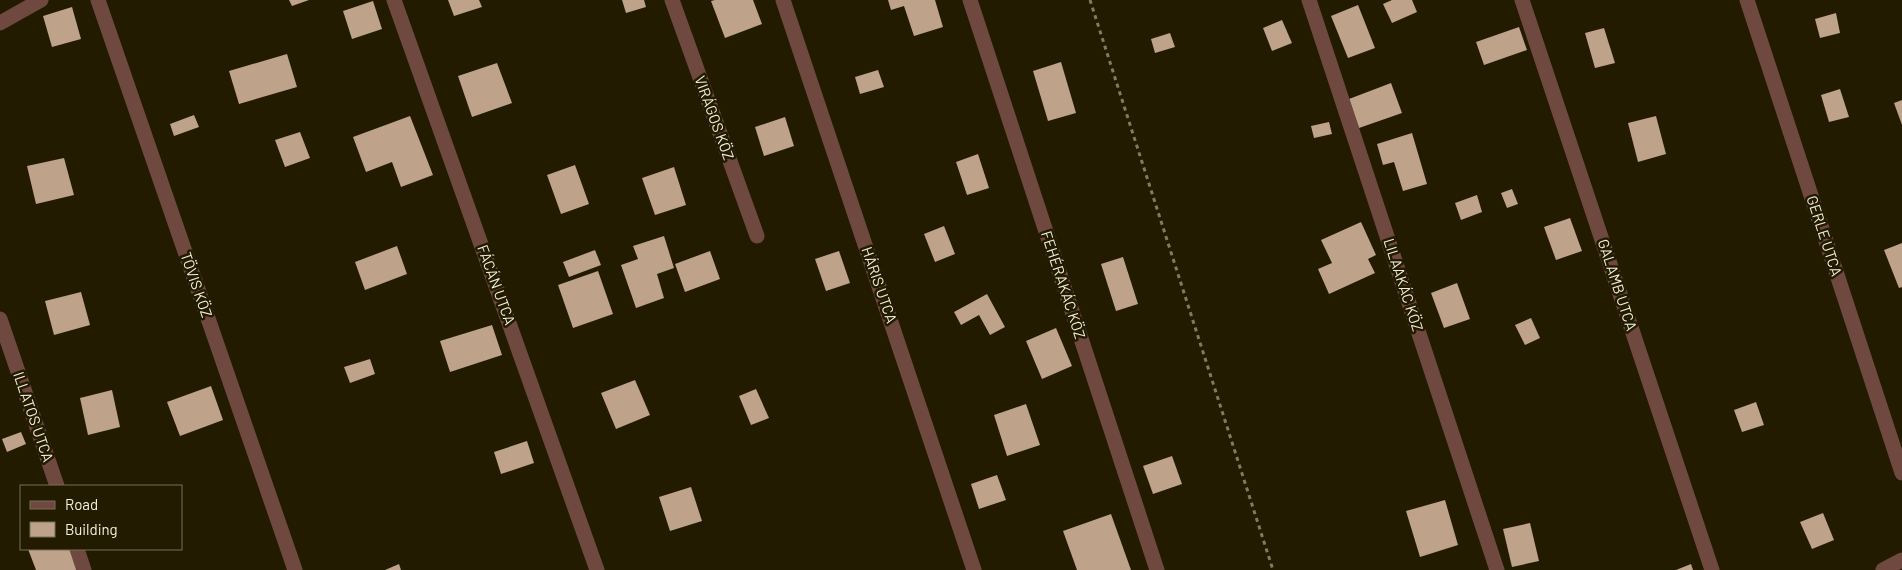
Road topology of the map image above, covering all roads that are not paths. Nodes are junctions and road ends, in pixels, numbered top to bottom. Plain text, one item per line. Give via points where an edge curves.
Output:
1 (41, 0) edge
2 (98, 0) edge
3 (394, 0) edge
4 (672, 0) edge
5 (783, 0) edge
6 (970, 0) edge
7 (1309, 0) edge
8 (1522, 0) edge
9 (1747, 0) edge
10 (0, 23) edge
11 (757, 236) dead end
12 (0, 319) edge
13 (1902, 473) edge
14 (57, 485) edge
15 (77, 550) edge
16 (1902, 560) edge
17 (84, 570) edge
18 (295, 570) edge
19 (597, 570) edge
20 (974, 570) edge
21 (1157, 570) edge
22 (1497, 570) edge
23 (1712, 570) edge
24 (1883, 570) edge

1 - 10 street
2 - 18 street, TÖVIS KÖZ
3 - 19 street, FÁCÁN UTCA
4 - 11 street, VIRÁGOS KÖZ
5 - 20 street, HÁRIS UTCA
6 - 21 street, FEHÉRAKÁC KÖZ
7 - 22 street, LILAAKÁC KÖZ
8 - 23 street, GALAMB UTCA
9 - 13 street, GERLE UTCA
12 - 14 street, ILLATOS UTCA
15 - 17 street
16 - 24 street

